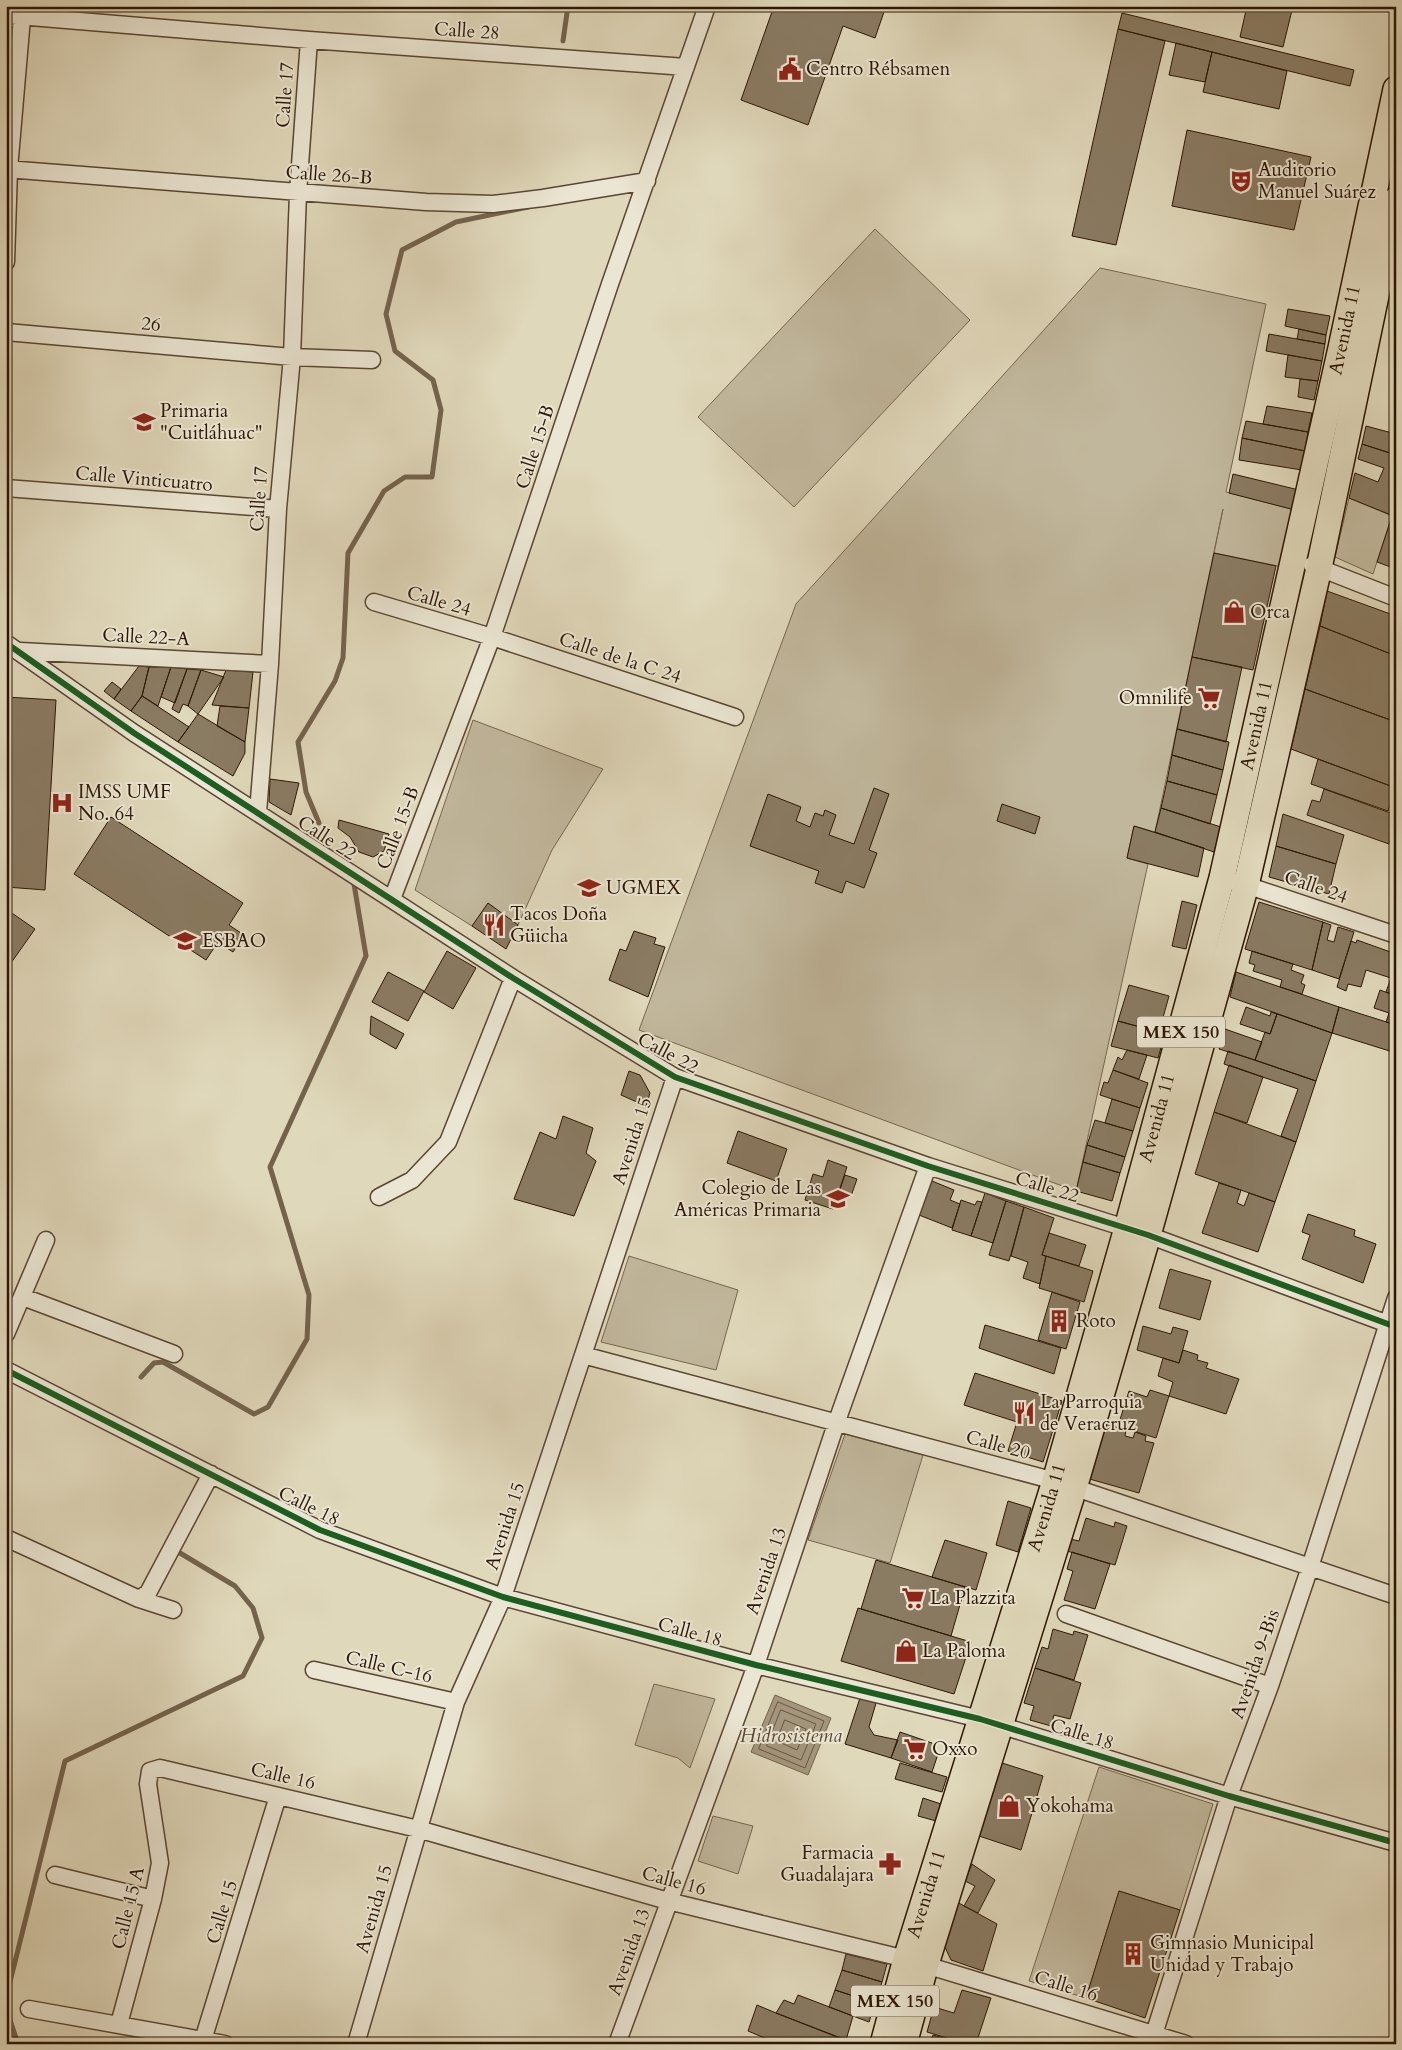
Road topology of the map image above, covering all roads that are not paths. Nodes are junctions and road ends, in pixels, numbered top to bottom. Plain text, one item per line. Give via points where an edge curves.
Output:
1 (707, 6) edge
2 (17, 12) edge
3 (309, 40) junction
4 (686, 67) junction
5 (1396, 90) edge
6 (1390, 149) edge
7 (7, 169) edge
8 (647, 181) junction
9 (298, 193) junction
10 (1396, 200) edge
11 (6, 262) edge
12 (6, 332) edge
13 (1353, 351) junction
14 (292, 356) junction
15 (372, 360) dead end
16 (1316, 460) junction
17 (1340, 467) junction
18 (6, 488) edge
19 (278, 509) junction
20 (1295, 558) junction
21 (1318, 568) junction
22 (1396, 598) edge
23 (374, 602) dead end
24 (492, 637) junction
25 (13, 647) edge
26 (270, 664) junction
27 (1269, 670) junction
28 (1293, 677) junction
29 (736, 717) dead end
30 (258, 812) junction
31 (1222, 878) junction
32 (1246, 885) junction
33 (392, 898) junction
34 (1396, 935) edge
35 (513, 978) junction
36 (1182, 1072) junction
37 (674, 1077) junction
38 (928, 1166) junction
39 (379, 1198) dead end
40 (1138, 1232) junction
41 (46, 1240) dead end
42 (23, 1296) junction
43 (1396, 1298) edge
44 (1392, 1325) edge
45 (6, 1334) edge
46 (174, 1354) dead end
47 (584, 1355) junction
48 (6, 1370) edge
49 (837, 1422) junction
50 (211, 1474) junction
51 (1065, 1484) junction
52 (6, 1538) edge
53 (1310, 1567) junction
54 (1396, 1596) edge
55 (503, 1597) junction
56 (139, 1600) junction
57 (173, 1610) dead end
58 (1066, 1614) dead end
59 (756, 1665) junction
60 (314, 1670) dead end
61 (1270, 1686) junction
62 (456, 1702) junction
63 (990, 1722) junction
64 (150, 1771) joint
65 (278, 1796) junction
66 (1229, 1796) junction
67 (418, 1829) junction
68 (1396, 1843) edge
69 (55, 1874) dead end
70 (153, 1899) junction
71 (668, 1902) junction
72 (916, 1961) junction
73 (30, 2009) dead end
74 (119, 2024) junction
75 (1153, 2039) edge
76 (204, 2040) junction
77 (225, 2044) edge
78 (356, 2044) edge
79 (617, 2044) edge
80 (883, 2044) edge
81 (904, 2044) edge
82 (1186, 2044) edge

1 - 4 street, Calle 15-B
2 - 3 street, Calle 28
2 - 7 street
3 - 4 street, Calle 28
3 - 9 street, Calle 17
4 - 8 street, Calle 15-B
5 - 6 main road, Avenida 11 / MEX 150
6 - 13 main road, Avenida 11 / MEX 150
7 - 9 street, Calle 26-B
7 - 11 street
8 - 9 street, Calle 26-B via 493,204
8 - 24 street, Calle 15-B
9 - 14 street, Calle 17
10 - 13 main road, Avenida 11 / MEX 150
12 - 14 street, 26
13 - 16 main road, Avenida 11 / MEX 150
13 - 17 main road, Avenida 11 / MEX 150
14 - 15 street, 26
14 - 19 street, Calle 17
16 - 17 main road
16 - 20 main road, Avenida 11 / MEX 150
17 - 21 main road, Avenida 11 / MEX 150
18 - 19 street, Calle Vinticuatro
19 - 26 street, Calle 17
20 - 21 street
20 - 27 main road, Avenida 11 / MEX 150
21 - 22 street
21 - 28 main road, Avenida 11 / MEX 150
23 - 24 street, Calle 24
24 - 29 street, Calle de la C 24
24 - 33 street, Calle 15-B
25 - 26 street, Calle 22-A
25 - 30 street, Calle 22 via 134,733
26 - 30 street, Calle 17
27 - 28 main road
27 - 31 main road, Avenida 11 / MEX 150
28 - 32 main road, Avenida 11 / MEX 150
30 - 33 street, Calle 22
31 - 32 street, Calle 24
31 - 36 main road, Avenida 11 / MEX 150
32 - 34 street, Calle 24
32 - 36 main road, Avenida 11 / MEX 150
33 - 35 street, Calle 22
35 - 37 street, Calle 22
35 - 39 street via 448,1142 412,1180
36 - 40 main road, Avenida 11 / MEX 150
37 - 38 street, Calle 22
37 - 47 street, Avenida 15
38 - 40 street, Calle 22
38 - 49 street, Avenida 13
40 - 44 street, Calle 22
40 - 51 main road, Avenida 11 / MEX 150
41 - 42 street
42 - 45 street
42 - 46 street
43 - 44 street, Avenida 9-Bis
44 - 53 street, Avenida 9-Bis
47 - 49 street, Calle 20
47 - 55 street, Avenida 15
48 - 50 street, Calle 18
49 - 51 street, Calle 20
49 - 59 street, Avenida 13
50 - 55 street, Calle 18 via 320,1530
50 - 56 street via 148,1593
51 - 53 street, Calle 20
51 - 63 main road, Avenida 11 / MEX 150
52 - 56 street
53 - 54 street, Calle 20
53 - 61 street, Avenida 9-Bis
55 - 59 street, Calle 18
55 - 62 street, Avenida 15
56 - 57 street
58 - 61 street
59 - 63 street, Calle 18
59 - 71 street, Avenida 13
60 - 62 street, Calle C-16
61 - 66 street, Avenida 9-Bis
62 - 67 street, Avenida 15
63 - 66 street, Calle 18
63 - 72 main road, Avenida 11 / MEX 150
64 - 65 street, Calle 16 via 160,1768
64 - 70 street, Calle 15 A via 148,1784 160,1863
65 - 67 street, Calle 16
65 - 76 street, Calle 15
66 - 68 street, Calle 18
66 - 75 street, Avenida 9-Bis
67 - 71 street, Calle 16
67 - 78 street, Avenida 15
69 - 70 street
70 - 74 street, Calle 15 A
71 - 72 street, Calle 16
71 - 79 street, Avenida 13
72 - 75 street, Calle 16
72 - 80 main road, Avenida 11 / MEX 150
72 - 81 main road, Avenida 11 / MEX 150
73 - 74 street
74 - 76 street
75 - 82 street, Calle 16
76 - 77 street

